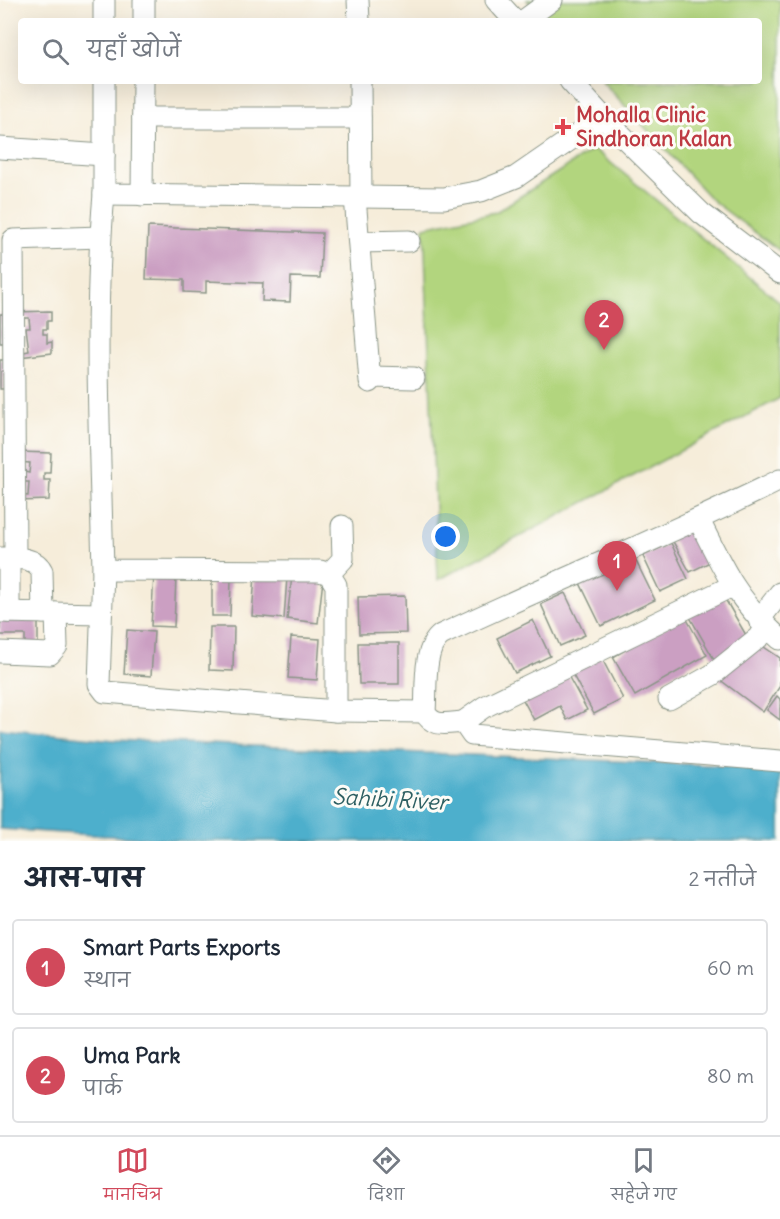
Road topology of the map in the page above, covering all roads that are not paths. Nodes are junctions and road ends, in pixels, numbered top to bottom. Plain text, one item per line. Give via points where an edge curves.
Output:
1 (104, 0) edge
2 (144, 0) edge
3 (358, 0) edge
4 (496, 0) edge
5 (552, 0) edge
6 (104, 18) edge
7 (144, 18) edge
8 (359, 18) edge
9 (512, 18) edge
10 (527, 18) edge
11 (104, 84) edge
12 (143, 84) edge
13 (360, 84) edge
14 (573, 84) edge
15 (603, 117) junction
16 (143, 118) junction
17 (360, 118) junction
18 (0, 148) edge
19 (104, 155) junction
20 (104, 194) junction
21 (142, 195) junction
22 (358, 197) junction
23 (100, 237) junction
24 (7, 240) edge
25 (409, 241) dead end
26 (359, 242) junction
27 (780, 273) edge
28 (7, 308) edge
29 (7, 351) edge
30 (414, 378) dead end
31 (7, 392) edge
32 (7, 452) edge
33 (780, 480) edge
34 (7, 503) edge
35 (699, 520) junction
36 (342, 526) dead end
37 (8, 558) edge
38 (103, 570) junction
39 (329, 574) junction
40 (732, 586) junction
41 (780, 593) edge
42 (4, 612) edge
43 (50, 613) junction
44 (101, 614) junction
45 (769, 629) edge
46 (0, 652) edge
47 (669, 699) dead end
48 (336, 711) junction
49 (425, 712) junction
50 (463, 722) junction
51 (780, 761) edge

1 - 6 street
2 - 7 street
3 - 8 street
4 - 9 street
5 - 10 street
11 - 19 street
12 - 16 street
13 - 17 street
14 - 15 street
15 - 22 street via 516,177 482,190 444,198
15 - 27 street via 701,213
16 - 17 street
16 - 21 street
17 - 22 street
18 - 19 street
19 - 20 street
20 - 21 street
20 - 23 street
21 - 22 street
22 - 26 street
23 - 24 street
23 - 38 street via 98,359
24 - 28 street
25 - 26 street
26 - 30 street via 370,380
28 - 29 street
29 - 31 street
31 - 32 street
32 - 34 street
33 - 35 street
34 - 37 street
35 - 40 street
35 - 49 street via 441,634 430,650
36 - 39 street via 343,559
37 - 42 street
37 - 43 street via 39,565
38 - 39 street
38 - 44 street
39 - 48 street via 336,585
40 - 45 street
40 - 50 street via 484,706
41 - 45 street
42 - 43 street
43 - 44 street
43 - 46 street via 57,646 50,654
44 - 48 street via 99,684 105,692
45 - 47 street via 712,675
48 - 49 street
49 - 50 street via 436,723
50 - 51 street via 471,735

